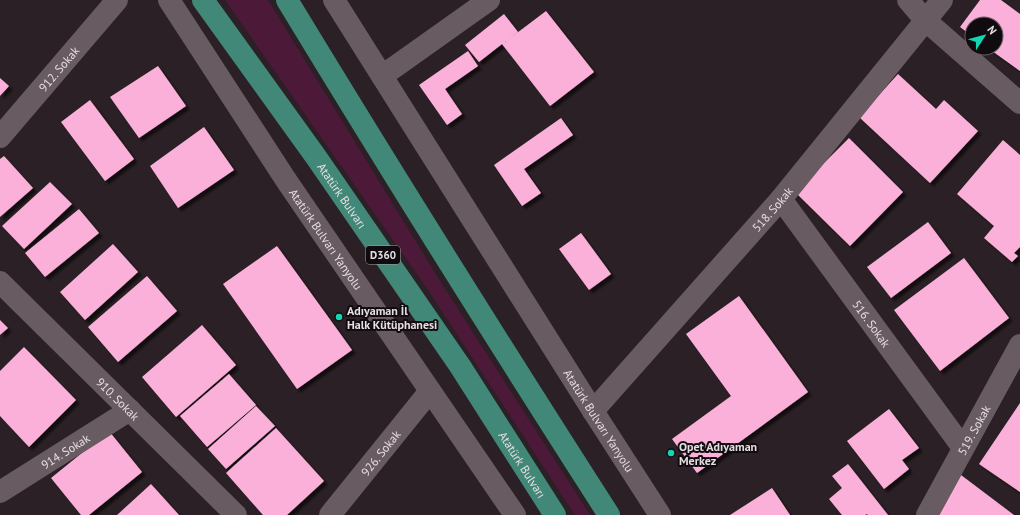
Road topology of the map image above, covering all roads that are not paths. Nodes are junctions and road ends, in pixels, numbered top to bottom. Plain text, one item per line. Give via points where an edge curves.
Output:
1 (117, 0) edge
2 (168, 0) edge
3 (204, 0) edge
4 (287, 0) edge
5 (334, 0) edge
6 (489, 0) edge
7 (908, 0) edge
8 (942, 0) edge
9 (925, 20) junction
10 (382, 76) junction
11 (1020, 103) edge
12 (0, 138) edge
13 (781, 199) junction
14 (0, 282) edge
15 (1020, 345) edge
16 (430, 391) junction
17 (130, 410) junction
18 (593, 411) junction
19 (963, 448) junction
20 (0, 492) edge
21 (236, 515) edge
22 (330, 515) edge
23 (515, 515) edge
24 (556, 515) edge
25 (609, 515) edge
26 (660, 515) edge
27 (927, 515) edge

1 - 12 street, 912. Sokak
2 - 16 street, Atatürk Bulvarı Yanyolu via 286,180
3 - 24 highway, Atatürk Bulvarı / D360 via 316,157 455,360
4 - 25 highway
5 - 10 street, Atatürk Bulvarı Yanyolu
6 - 10 street
7 - 9 street
8 - 9 street, 518. Sokak
9 - 11 street
9 - 13 street, 518. Sokak
10 - 18 street, Atatürk Bulvarı Yanyolu
13 - 18 street, 518. Sokak
13 - 19 street, 516. Sokak
14 - 17 street, 910. Sokak
15 - 19 street, 519. Sokak
16 - 22 street, 926. Sokak
16 - 23 street, Atatürk Bulvarı Yanyolu
17 - 20 street, 914. Sokak
17 - 21 street, 910. Sokak
18 - 26 street, Atatürk Bulvarı Yanyolu
19 - 27 street, 519. Sokak

